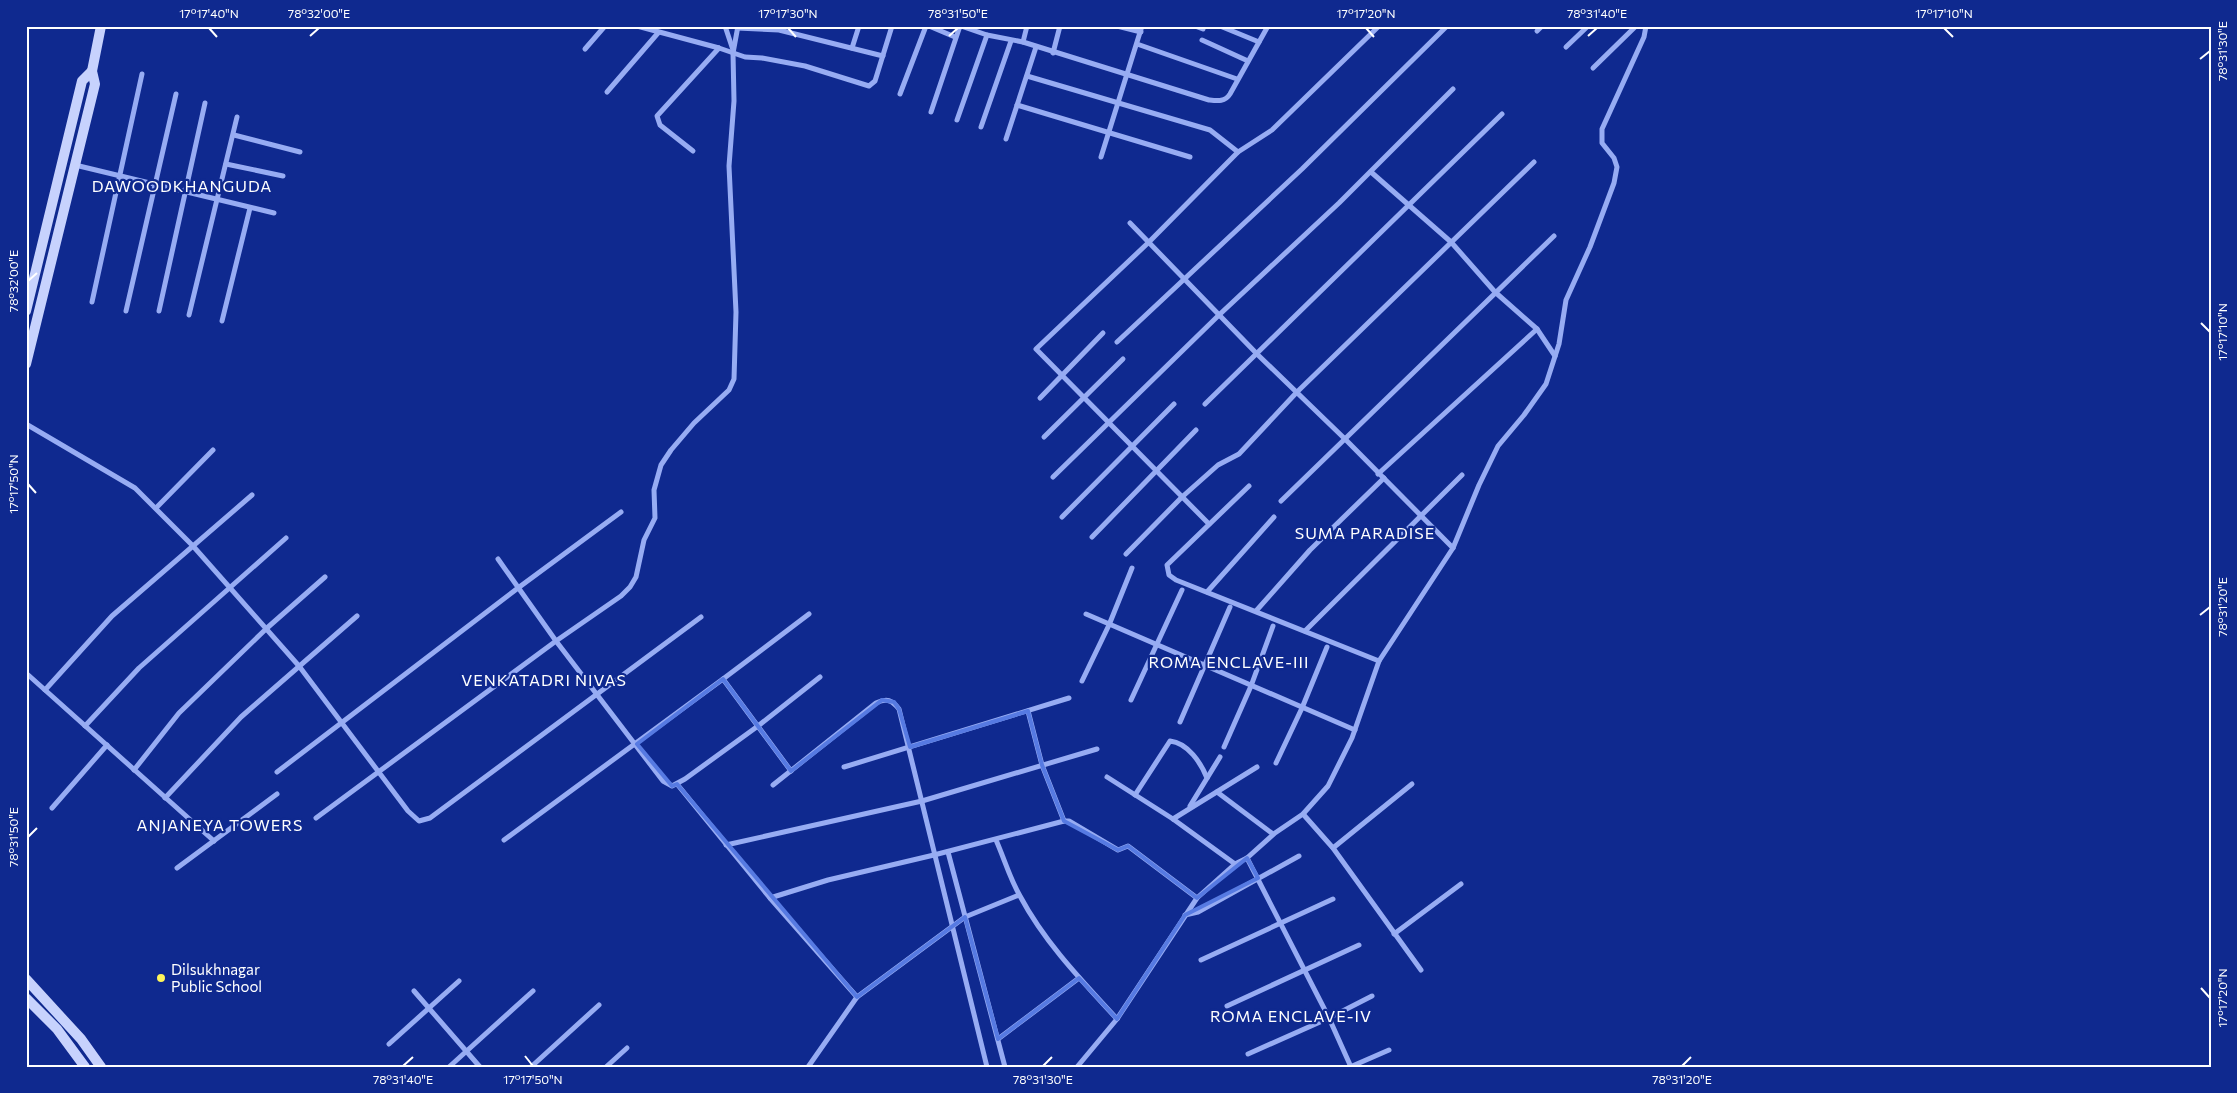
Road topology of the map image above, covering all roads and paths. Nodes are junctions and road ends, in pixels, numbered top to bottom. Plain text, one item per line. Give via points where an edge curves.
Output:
1 (100, 26) edge
2 (605, 26) edge
3 (725, 26) edge
4 (859, 26) edge
5 (892, 26) edge
6 (928, 26) edge
7 (960, 26) edge
8 (1027, 26) edge
9 (1060, 26) edge
10 (1117, 26) edge
11 (1196, 26) edge
12 (1220, 26) edge
13 (1268, 26) edge
14 (1378, 26) edge
15 (1448, 26) edge
16 (1542, 26) edge
17 (1588, 26) edge
18 (1636, 26) edge
19 (1646, 26) edge
20 (641, 27) edge
21 (737, 27) edge
22 (1141, 29) edge
23 (1204, 29) dead end
24 (1537, 31) dead end
25 (658, 33) junction
26 (988, 35) junction
27 (955, 37) junction
28 (1011, 40) junction
29 (1202, 40) dead end
30 (1023, 42) junction
31 (1259, 42) junction
32 (1137, 44) junction
33 (1036, 47) junction
34 (1566, 47) dead end
35 (719, 48) junction
36 (852, 48) junction
37 (585, 49) dead end
38 (1053, 52) junction
39 (733, 53) junction
40 (883, 56) junction
41 (1248, 61) junction
42 (1592, 68) dead end
43 (92, 71) junction
44 (142, 74) dead end
45 (1027, 76) junction
46 (1127, 76) junction
47 (1237, 80) junction
48 (1452, 89) dead end
49 (607, 92) dead end
50 (176, 94) dead end
51 (900, 94) dead end
52 (205, 103) dead end
53 (1118, 104) junction
54 (1017, 105) junction
55 (931, 112) dead end
56 (1502, 114) dead end
57 (237, 117) dead end
58 (956, 120) dead end
59 (981, 127) dead end
60 (1108, 131) junction
61 (234, 135) junction
62 (1006, 139) dead end
63 (693, 151) dead end
64 (300, 152) dead end
65 (1238, 152) junction
66 (1101, 157) dead end
67 (1190, 157) dead end
68 (1534, 162) dead end
69 (226, 164) junction
70 (74, 165) junction
71 (1371, 172) junction
72 (283, 176) dead end
73 (121, 177) junction
74 (155, 185) junction
75 (186, 192) junction
76 (217, 200) junction
77 (1409, 205) junction
78 (250, 208) junction
79 (274, 213) dead end
80 (1130, 223) dead end
81 (1554, 236) dead end
82 (1149, 242) junction
83 (1451, 242) junction
84 (1185, 279) junction
85 (1495, 292) junction
86 (92, 302) dead end
87 (159, 310) dead end
88 (26, 311) edge
89 (126, 311) dead end
90 (189, 314) dead end
91 (1219, 315) junction
92 (222, 321) dead end
93 (1537, 329) junction
94 (1103, 333) dead end
95 (1117, 342) dead end
96 (1258, 355) junction
97 (1555, 356) junction
98 (1123, 358) dead end
99 (26, 364) edge
100 (1062, 376) junction
101 (1297, 392) junction
102 (1040, 398) dead end
103 (1084, 398) junction
104 (1174, 404) dead end
105 (1205, 404) dead end
106 (1109, 423) junction
107 (26, 424) edge
108 (1196, 430) dead end
109 (1044, 437) dead end
110 (1345, 439) junction
111 (1132, 447) junction
112 (213, 450) dead end
113 (1156, 471) junction
114 (1378, 474) junction
115 (1462, 475) dead end
116 (1054, 476) dead end
117 (1384, 478) junction
118 (1249, 486) dead end
119 (252, 495) dead end
120 (1182, 497) junction
121 (1281, 501) dead end
122 (156, 508) junction
123 (621, 512) dead end
124 (1062, 517) dead end
125 (1274, 517) dead end
126 (1420, 517) junction
127 (1209, 524) junction
128 (1092, 537) dead end
129 (286, 538) dead end
130 (193, 546) junction
131 (1453, 548) junction
132 (1126, 554) dead end
133 (498, 559) dead end
134 (1132, 568) dead end
135 (325, 578) dead end
136 (230, 587) junction
137 (518, 588) junction
138 (1182, 590) dead end
139 (1207, 592) junction
140 (1230, 607) dead end
141 (1256, 611) junction
142 (809, 614) dead end
143 (1086, 614) dead end
144 (357, 616) dead end
145 (701, 617) dead end
146 (1109, 625) junction
147 (1273, 626) dead end
148 (267, 628) junction
149 (1305, 631) junction
150 (556, 641) junction
151 (1156, 644) junction
152 (1327, 647) dead end
153 (1379, 660) junction
154 (1205, 664) junction
155 (299, 666) junction
156 (26, 672) edge
157 (820, 677) dead end
158 (724, 679) junction
159 (1082, 681) dead end
160 (1251, 686) junction
161 (45, 690) junction
162 (598, 695) junction
163 (1070, 698) dead end
164 (1130, 700) dead end
165 (1302, 708) junction
166 (1028, 711) junction
167 (1180, 722) dead end
168 (342, 724) junction
169 (86, 726) junction
170 (758, 726) junction
171 (1355, 730) junction
172 (636, 744) junction
173 (107, 745) junction
174 (910, 747) junction
175 (1224, 747) dead end
176 (1097, 750) dead end
177 (1220, 757) dead end
178 (1276, 763) dead end
179 (1042, 765) junction
180 (844, 767) dead end
181 (1257, 767) dead end
182 (134, 770) junction
183 (792, 771) junction
184 (276, 772) dead end
185 (379, 772) junction
186 (1107, 777) dead end
187 (1207, 778) junction
188 (677, 784) junction
189 (1412, 784) dead end
190 (773, 785) dead end
191 (1217, 792) junction
192 (277, 794) dead end
193 (1135, 795) junction
194 (165, 798) junction
195 (922, 801) junction
196 (1190, 807) junction
197 (52, 808) dead end
198 (1303, 814) junction
199 (316, 818) dead end
200 (1173, 819) junction
201 (1064, 821) junction
202 (1273, 834) junction
203 (504, 840) dead end
204 (996, 840) junction
205 (214, 841) junction
206 (726, 845) junction
207 (1332, 848) junction
208 (948, 852) junction
209 (934, 855) junction
210 (1299, 856) dead end
211 (1247, 858) junction
212 (1235, 864) junction
213 (177, 868) dead end
214 (1258, 878) junction
215 (1461, 884) dead end
216 (1019, 895) junction
217 (770, 898) junction
218 (1197, 898) junction
219 (1333, 899) dead end
220 (1185, 915) junction
221 (966, 917) junction
222 (1282, 924) junction
223 (952, 928) junction
224 (1394, 934) junction
225 (1360, 945) dead end
226 (1201, 960) dead end
227 (1304, 970) junction
228 (1421, 970) dead end
229 (1080, 978) junction
230 (26, 979) edge
231 (459, 981) dead end
232 (414, 991) dead end
233 (533, 992) dead end
234 (1372, 996) dead end
235 (26, 998) edge
236 (857, 998) junction
237 (598, 1005) dead end
238 (1227, 1006) dead end
239 (430, 1008) junction
240 (1329, 1018) junction
241 (1117, 1020) junction
242 (998, 1040) junction
243 (390, 1044) dead end
244 (627, 1048) dead end
245 (467, 1050) junction
246 (1390, 1050) dead end
247 (1248, 1054) dead end
248 (85, 1067) edge
249 (101, 1067) edge
250 (449, 1067) edge
251 (480, 1067) edge
252 (530, 1067) edge
253 (606, 1067) edge
254 (808, 1067) edge
255 (987, 1067) edge
256 (1005, 1067) edge
257 (1077, 1067) edge
258 (1351, 1067) edge

1 - 43 main road
2 - 37 street
3 - 39 street
4 - 36 street
5 - 40 street
6 - 27 street
6 - 51 street
7 - 26 street
7 - 27 street
8 - 30 street
9 - 38 street
10 - 22 street
11 - 23 street
12 - 31 street
13 - 31 street
14 - 65 street via 1272,130
15 - 84 street
16 - 24 street
17 - 34 street
18 - 42 street
19 - 97 street via 1644,37 1602,128 1602,143 1617,167 1614,183 1566,300
20 - 25 street
21 - 36 street via 779,30
21 - 39 street
22 - 32 street
25 - 35 street
25 - 49 street
26 - 28 street
26 - 58 street
27 - 55 street
28 - 30 street
28 - 59 street
29 - 41 street
30 - 33 street
31 - 41 street
32 - 46 street
32 - 47 street
33 - 38 street
33 - 45 street
35 - 39 street
35 - 63 street via 657,116 660,125
36 - 40 street
38 - 46 street
39 - 40 street via 805,66 869,86 875,81
39 - 150 street via 734,101 729,166 736,312 734,379 729,390 694,422 661,466 654,490 655,518 644,540 636,578 630,587
41 - 47 street
43 - 70 main road via 95,84
43 - 88 main road via 82,81
44 - 73 street
45 - 53 street
45 - 54 street
46 - 47 street via 1222,101 1227,99
46 - 53 street
48 - 71 street
50 - 74 street
52 - 75 street
53 - 60 street
53 - 65 street via 1210,130
54 - 60 street
54 - 62 street
56 - 77 street
57 - 61 street
60 - 66 street
60 - 67 street
61 - 64 street
61 - 69 street
65 - 82 street
68 - 83 street
69 - 72 street
69 - 76 street
70 - 73 street
70 - 99 main road
71 - 77 street
71 - 91 street
73 - 74 street
73 - 86 street
74 - 75 street
74 - 89 street
75 - 76 street
75 - 87 street
76 - 78 street
76 - 90 street
77 - 83 street
77 - 96 street
78 - 79 street
78 - 92 street
80 - 82 street
81 - 85 street
82 - 84 street
82 - 100 street via 1036,348
83 - 85 street
83 - 101 street
84 - 91 street
84 - 95 street
85 - 93 street
85 - 110 street
91 - 96 street
91 - 106 street
93 - 97 street
93 - 114 street
94 - 100 street
96 - 101 street
96 - 105 street
97 - 131 street via 1542,391 1498,446 1478,485
98 - 103 street
100 - 102 street
100 - 103 street
101 - 110 street
101 - 120 street via 1239,454 1216,467
103 - 106 street
103 - 109 street
104 - 111 street
106 - 111 street
106 - 116 street
107 - 122 street via 135,488
108 - 113 street
110 - 114 street
110 - 121 street
111 - 113 street
111 - 124 street
112 - 122 street
113 - 120 street
113 - 128 street
114 - 117 street
115 - 126 street
117 - 126 street
117 - 141 street via 1310,550
118 - 127 street
119 - 130 street
120 - 127 street
120 - 132 street
122 - 130 street
123 - 137 street
125 - 139 street
126 - 131 street
126 - 149 street
127 - 139 street via 1167,565 1169,575 1176,580
129 - 136 street
130 - 136 street
130 - 161 street via 112,616
131 - 153 street
133 - 137 street
134 - 146 street
135 - 148 street
136 - 148 street
136 - 169 street via 139,668
137 - 150 street
137 - 168 street
138 - 151 street
139 - 141 street
140 - 154 street
141 - 149 street
142 - 158 street
143 - 146 street
144 - 155 street
145 - 162 street
146 - 151 street
146 - 159 street
147 - 160 street
148 - 155 street
148 - 182 street via 179,713
149 - 153 street
150 - 162 street
150 - 185 street
151 - 154 street
151 - 164 street
152 - 165 street
153 - 171 street
154 - 160 street
154 - 167 street
155 - 168 street
155 - 194 street via 241,717
156 - 161 street
157 - 170 street
158 - 170 street
158 - 172 street
160 - 165 street
160 - 175 street
161 - 169 street
162 - 172 street
162 - 185 street via 425,821 412,815
163 - 166 street
165 - 171 street
165 - 178 street
166 - 174 street
166 - 179 street
168 - 184 street
168 - 185 street
169 - 173 street
170 - 183 street
170 - 188 street
171 - 198 street via 1328,786
172 - 188 street via 663,781 672,786
172 - 203 street
173 - 182 street
173 - 197 street
174 - 180 street
174 - 183 street via 899,709 894,702 882,700
174 - 195 street
176 - 179 street
177 - 187 street
179 - 195 street
179 - 201 street
181 - 191 street
182 - 194 street
183 - 190 street
185 - 199 street
186 - 193 street
187 - 193 street via 1197,759 1178,742 1170,741
187 - 196 street
188 - 206 street
189 - 207 street
191 - 196 street
191 - 202 street
192 - 205 street
193 - 200 street
194 - 205 street
195 - 206 street
195 - 209 street
196 - 200 street
198 - 202 street
198 - 207 street
200 - 212 street
201 - 204 street
201 - 218 street via 1118,850 1128,846
202 - 211 street
204 - 208 street
204 - 216 street
205 - 213 street
206 - 217 street
207 - 224 street
208 - 209 street
208 - 221 street
209 - 217 street via 828,880
209 - 223 street
210 - 214 street
211 - 212 street
211 - 214 street
212 - 218 street
214 - 220 street via 1198,912
214 - 222 street
215 - 224 street
216 - 221 street
216 - 229 street via 1035,922
217 - 236 street
218 - 220 street
219 - 222 street
220 - 241 street
221 - 223 street
221 - 242 street
222 - 226 street
222 - 227 street
223 - 236 street
223 - 255 street
224 - 228 street
225 - 227 street
227 - 238 street
227 - 240 street
229 - 241 street
229 - 242 street
230 - 249 main road via 82,1039
231 - 239 street
232 - 239 street
233 - 245 street
234 - 240 street
235 - 248 main road via 57,1029
236 - 254 street
237 - 252 street
239 - 243 street
239 - 245 street
240 - 247 street
240 - 258 street
241 - 257 street
242 - 256 street
244 - 253 street
245 - 250 street
245 - 251 street
246 - 258 street

